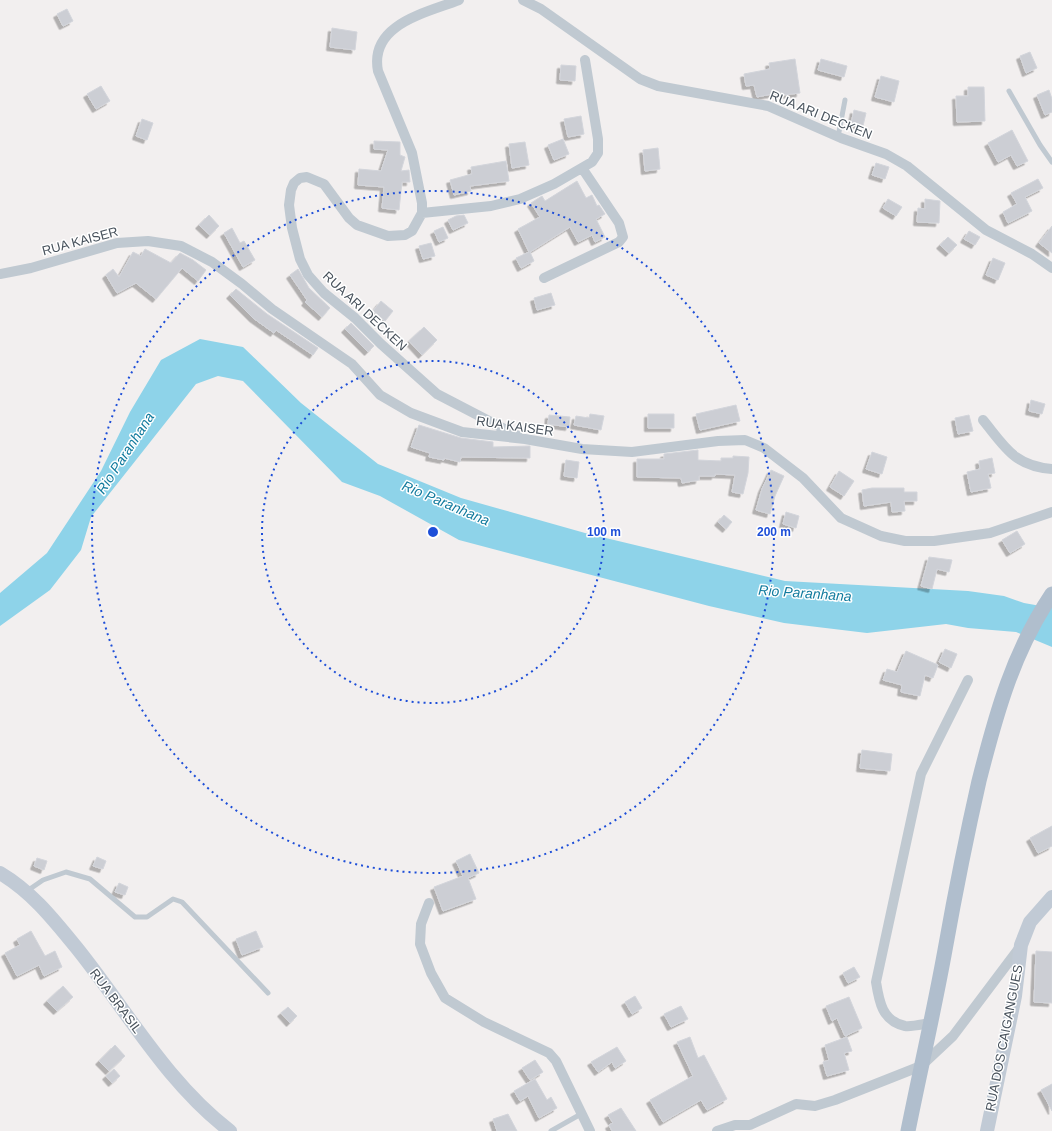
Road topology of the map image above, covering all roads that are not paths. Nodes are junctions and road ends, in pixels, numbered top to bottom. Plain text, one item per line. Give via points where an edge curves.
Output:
1 (459, 0) edge
2 (523, 0) edge
3 (585, 60) dead end
4 (1009, 91) dead end
5 (845, 100) dead end
6 (838, 137) junction
7 (1052, 162) edge
8 (582, 168) junction
9 (422, 213) junction
10 (1052, 268) edge
11 (0, 274) edge
12 (544, 278) dead end
13 (984, 420) dead end
14 (525, 439) junction
15 (1052, 469) edge
16 (1052, 512) edge
17 (1052, 594) edge
18 (968, 680) dead end
19 (0, 873) edge
20 (26, 891) junction
21 (1052, 897) edge
22 (429, 903) dead end
23 (1021, 945) junction
24 (268, 994) dead end
25 (930, 1023) junction
26 (921, 1066) junction
27 (581, 1114) junction
28 (719, 1130) edge
29 (230, 1131) edge
30 (551, 1131) edge
31 (590, 1131) edge
32 (908, 1131) edge
33 (987, 1131) edge

1 - 9 street via 393,28 384,38 376,61 378,72 412,153
2 - 6 street, RUA ARI DECKEN via 541,9 640,79 658,86 768,106
3 - 8 street via 598,153 592,162
4 - 7 lane
5 - 6 lane
6 - 10 street, RUA ARI DECKEN via 886,154 908,166 986,230 1032,254
8 - 9 street via 520,199 491,206
8 - 12 street via 619,223 623,236 619,242
9 - 14 street, RUA ARI DECKEN via 412,231 405,236 388,236 367,230 353,222 324,184 307,177 300,178 294,183 289,205 300,259 308,275 324,293 355,318 437,394
11 - 14 street, RUA KAISER via 31,268 117,242 148,241 182,246 212,262 272,310 352,364 380,395 411,413 462,432
13 - 15 street via 1012,455 1038,468
14 - 16 street, RUA KAISER via 582,449 632,452 745,440 764,448 803,478 841,518 881,536 905,540 934,541 990,533
17 - 25 main road via 1010,672 990,738 962,852
18 - 25 street via 921,774 876,982 879,1004 890,1019 906,1026
19 - 20 street, RUA BRASIL
20 - 24 lane via 43,880 66,872 90,879 135,917 147,917 173,898 182,902
20 - 29 street, RUA BRASIL via 54,920 92,967 184,1090
21 - 23 street, RUA DOS CAIGANGUES via 1030,922
22 - 27 street via 420,933 420,944 431,973 445,998 484,1022 549,1053 556,1061
23 - 26 street via 952,1036
23 - 33 street, RUA DOS CAIGANGUES via 1015,996
25 - 26 main road
26 - 28 street via 835,1100 815,1106 796,1104 750,1125 735,1125
26 - 32 main road
27 - 30 lane
27 - 31 street

